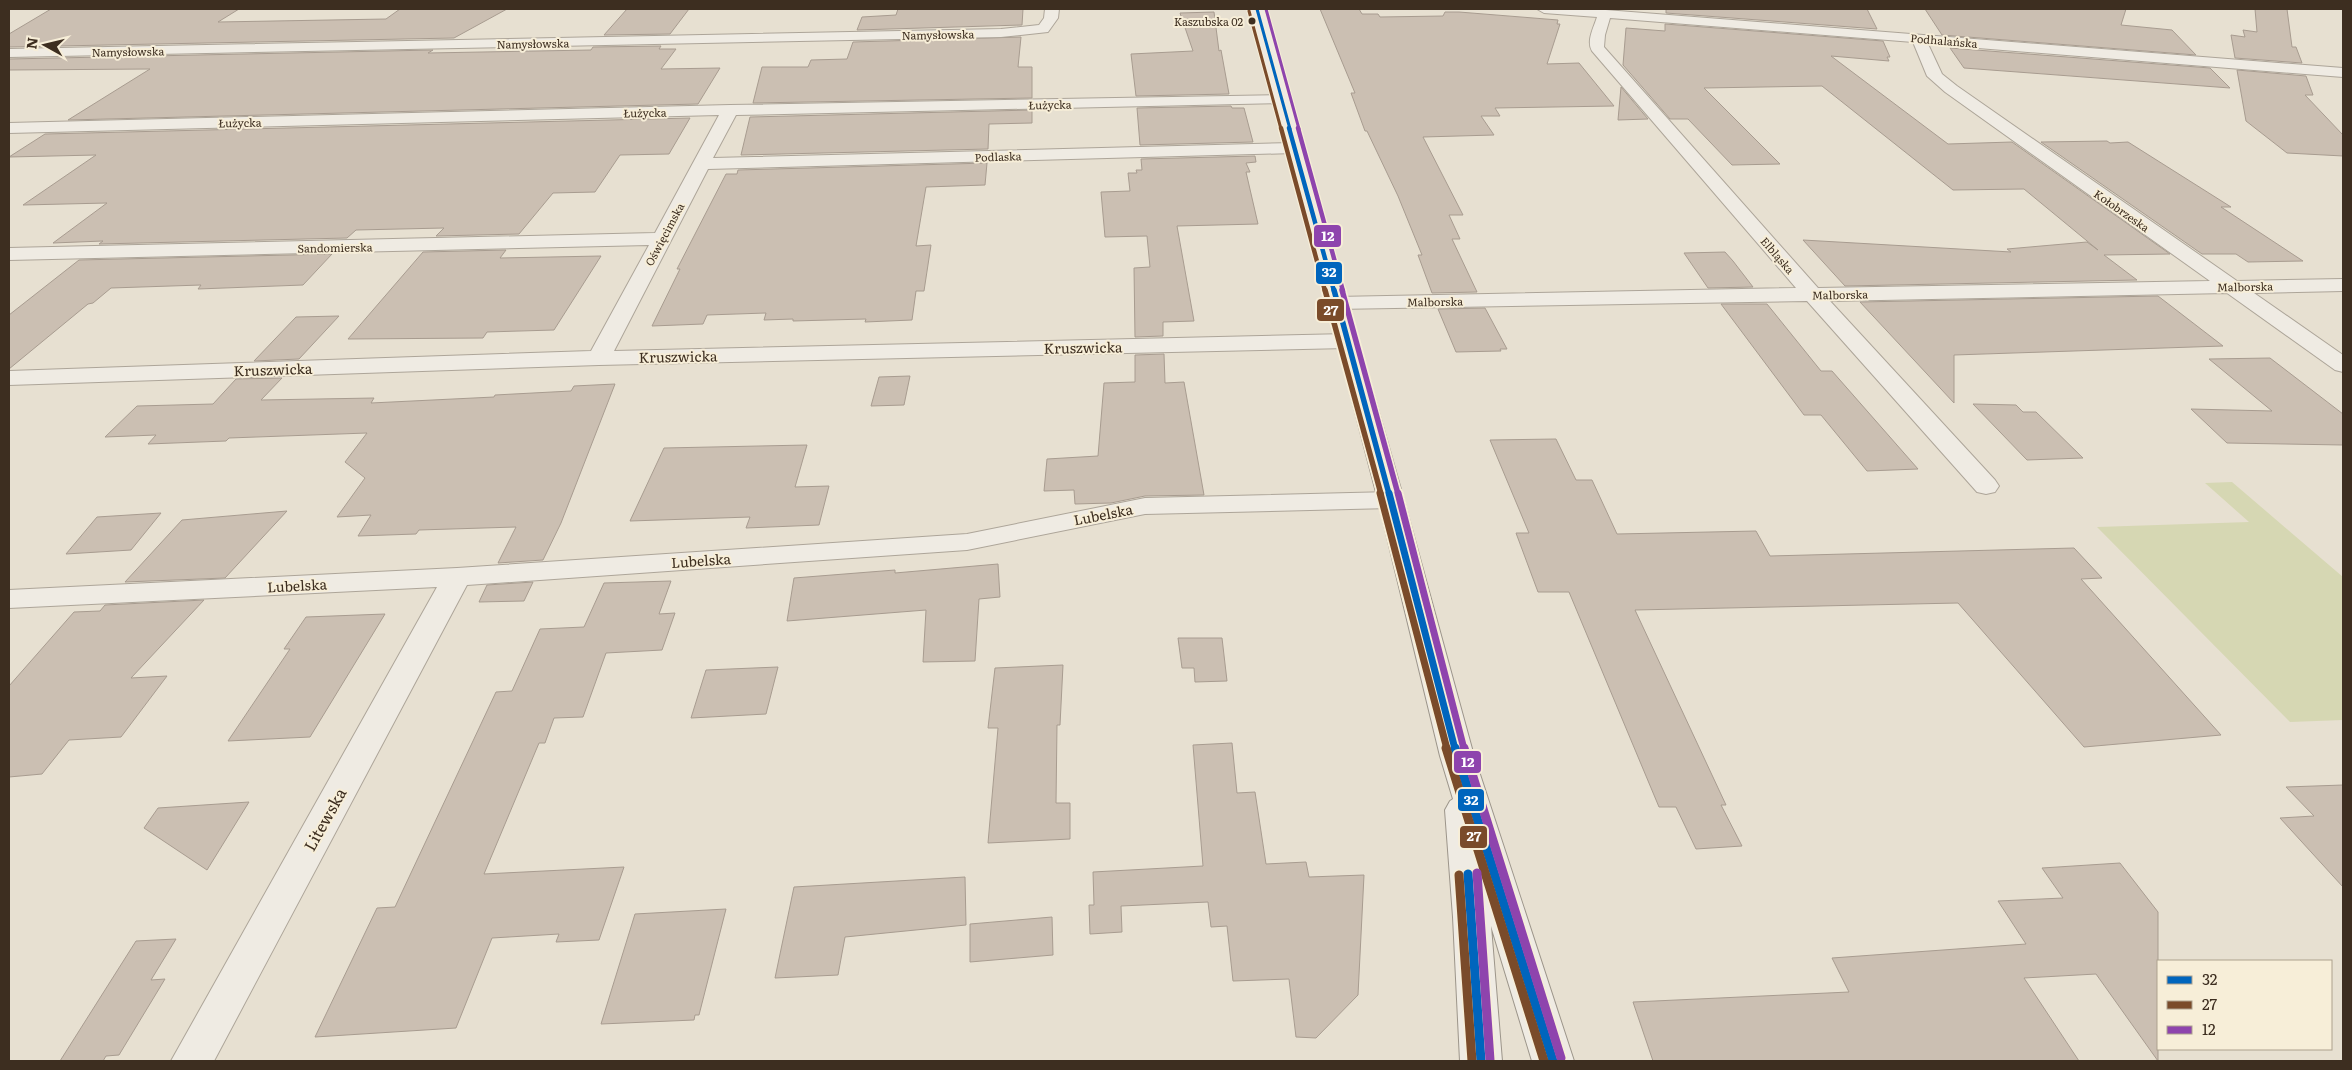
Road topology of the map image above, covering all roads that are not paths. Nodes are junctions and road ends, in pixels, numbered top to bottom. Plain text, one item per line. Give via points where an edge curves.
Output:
1 (1257, 9) edge
2 (1544, 9) edge
3 (1052, 14) edge
4 (1605, 14) junction
5 (1920, 39) junction
6 (9, 54) edge
7 (2343, 72) edge
8 (1282, 100) junction
9 (730, 110) junction
10 (9, 128) edge
11 (1294, 148) junction
12 (701, 164) junction
13 (661, 240) junction
14 (9, 254) edge
15 (2343, 285) edge
16 (2230, 286) junction
17 (1813, 295) junction
18 (1336, 303) junction
19 (1347, 341) junction
20 (599, 358) junction
21 (2343, 365) edge
22 (9, 378) edge
23 (1986, 486) dead end
24 (1391, 500) junction
25 (457, 577) junction
26 (9, 599) edge
27 (1457, 756) junction
28 (192, 1061) edge
29 (1480, 1061) edge
30 (1553, 1061) edge

1 - 8 street
2 - 4 street, Podhalańska
3 - 6 street, Namysłowska via 1043,30 1000,33
4 - 5 street, Podhalańska
4 - 17 street, Elbląska via 1597,48
5 - 7 street, Podhalańska
5 - 16 street, Kołobrzeska via 1935,76 1951,89
8 - 9 street, Łużycka
8 - 11 street
9 - 10 street, Łużycka
9 - 12 street, Oświęcimska
11 - 12 street, Podlaska
11 - 18 street
12 - 13 street, Oświęcimska
13 - 14 street, Sandomierska
13 - 20 street, Oświęcimska
15 - 16 street, Malborska
16 - 17 street, Malborska
16 - 21 street, Kołobrzeska
17 - 18 street, Malborska
17 - 23 street, Elbląska
18 - 19 street
19 - 20 street, Kruszwicka
19 - 24 street
20 - 22 street, Kruszwicka
24 - 25 street, Lubelska via 1145,506 967,542
24 - 27 street
25 - 26 street, Lubelska
25 - 28 street, Litewska
27 - 29 street via 1472,918
27 - 30 street

